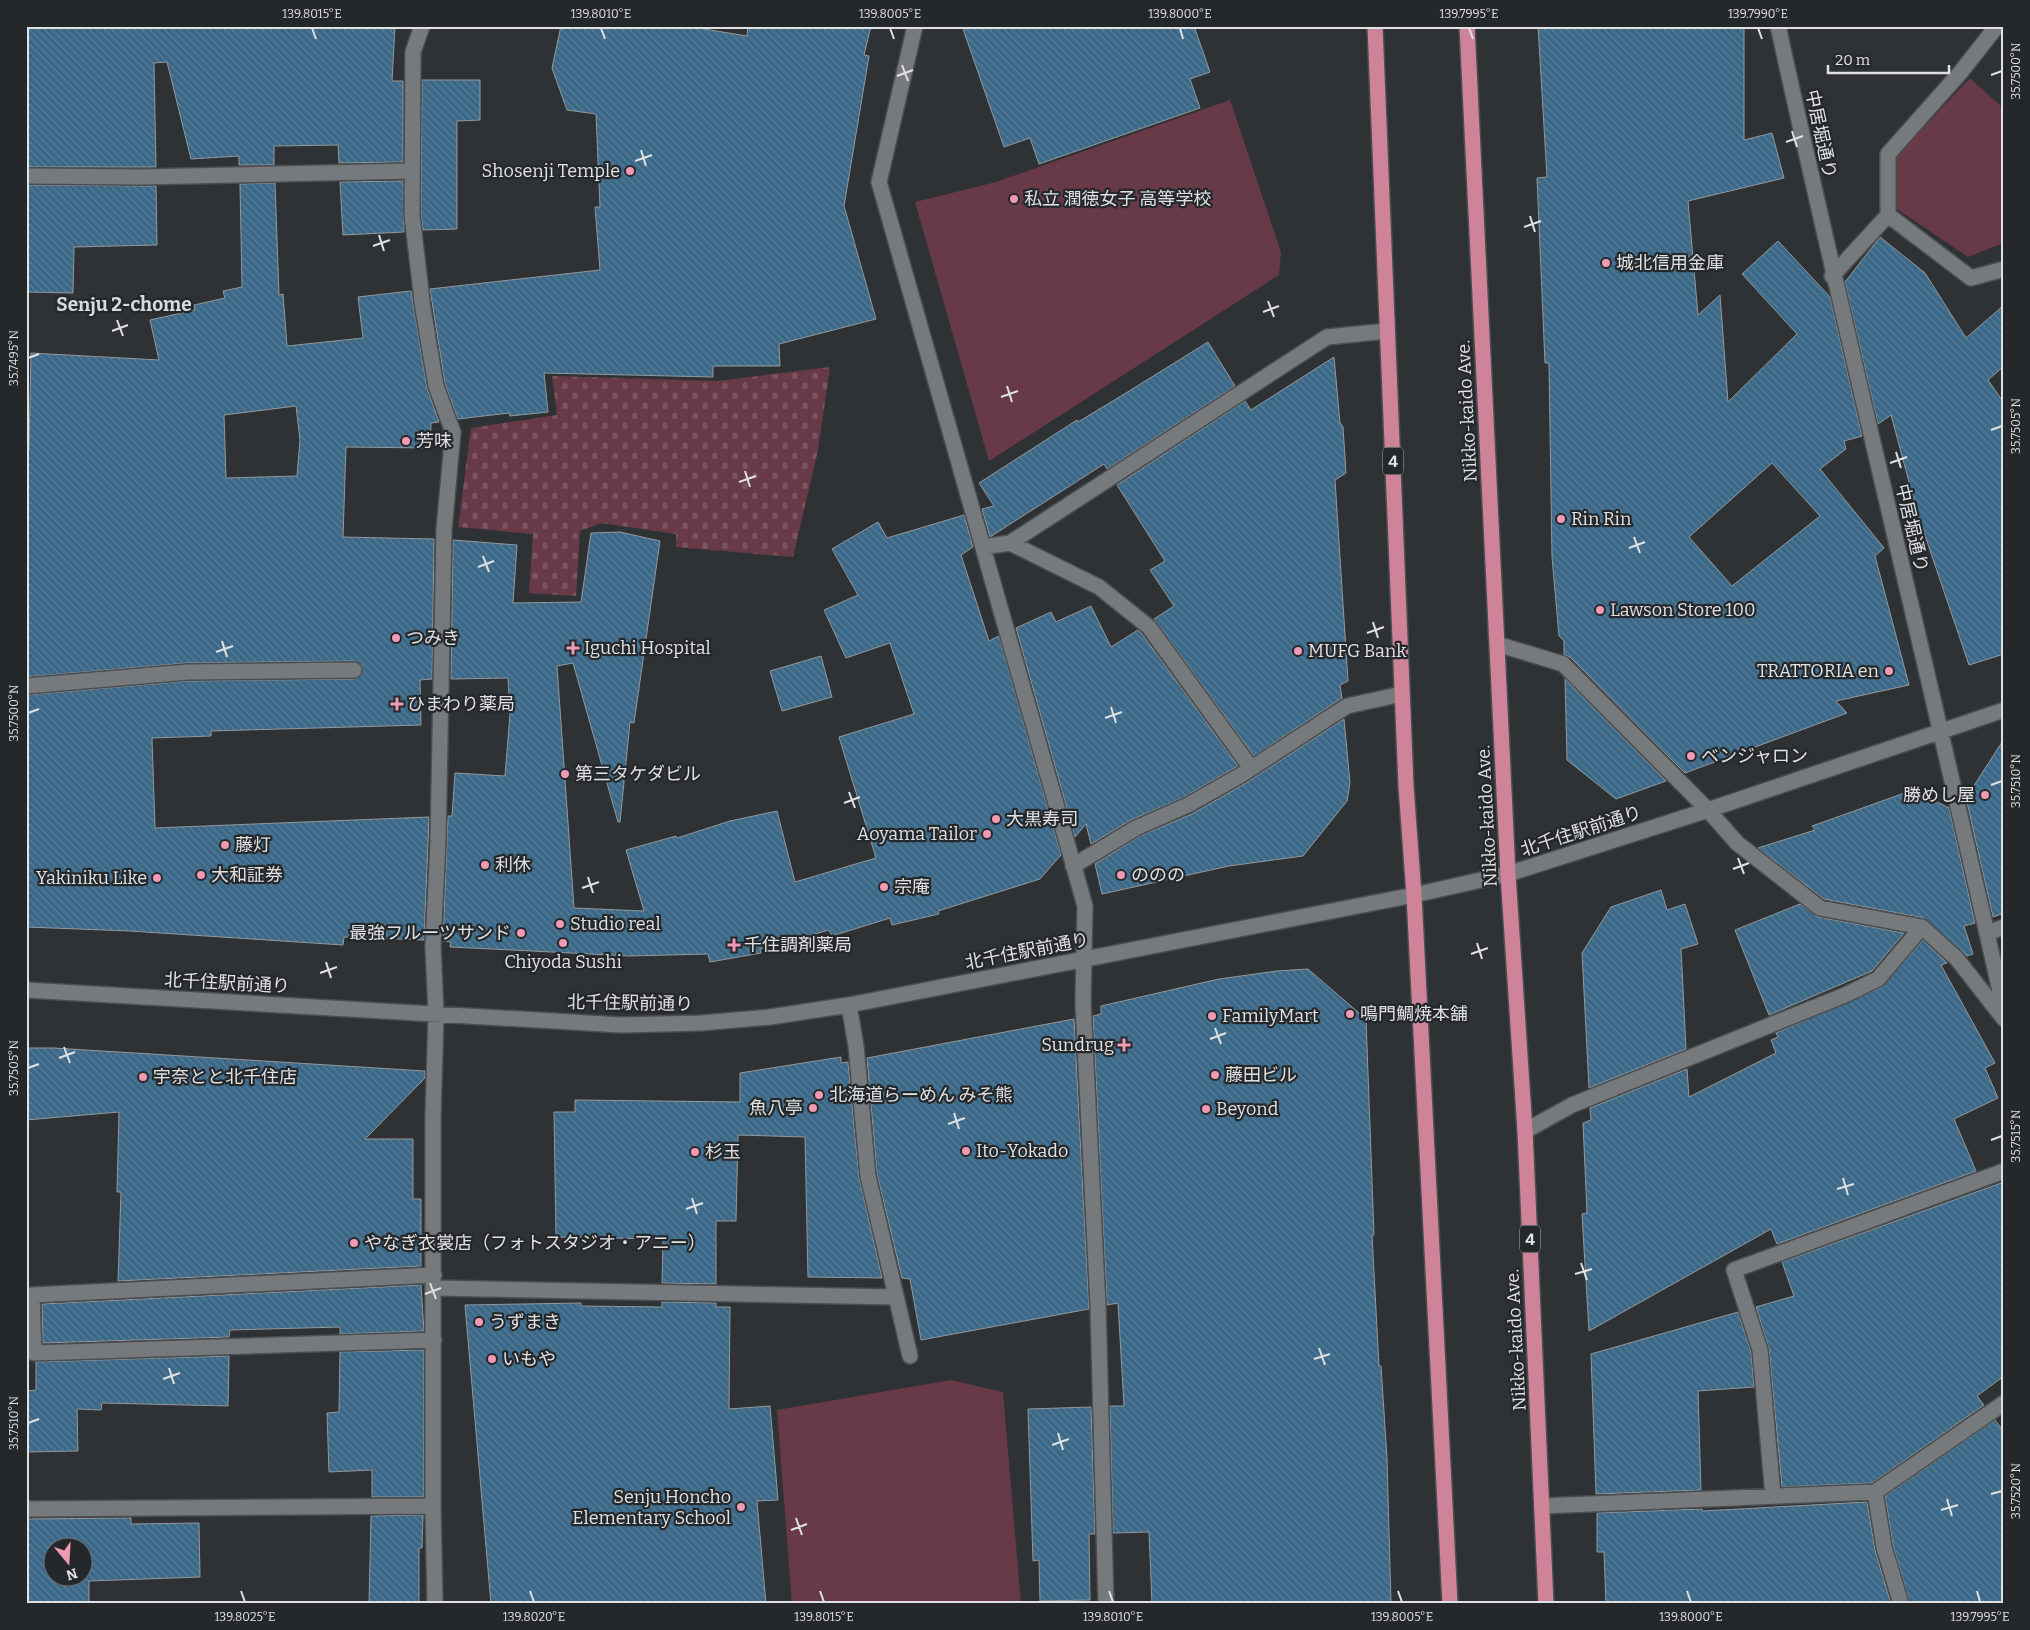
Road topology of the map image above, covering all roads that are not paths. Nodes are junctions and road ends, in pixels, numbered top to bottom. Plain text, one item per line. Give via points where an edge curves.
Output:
1 (422, 26) edge
2 (915, 26) edge
3 (1375, 26) edge
4 (1467, 26) edge
5 (1778, 26) edge
6 (1997, 26) edge
7 (412, 171) junction
8 (26, 176) edge
9 (1888, 215) junction
10 (2004, 269) edge
11 (1832, 276) junction
12 (1387, 331) junction
13 (1010, 543) junction
14 (983, 546) junction
15 (1497, 644) junction
16 (354, 670) dead end
17 (26, 686) edge
18 (1402, 694) junction
19 (2004, 710) edge
20 (1942, 732) junction
21 (1246, 772) junction
22 (1708, 810) junction
23 (1074, 866) junction
24 (1508, 874) junction
25 (1414, 896) junction
26 (1922, 927) junction
27 (2004, 927) edge
28 (1987, 933) junction
29 (1085, 959) junction
30 (26, 990) edge
31 (848, 1005) junction
32 (2004, 1009) edge
33 (436, 1014) junction
34 (2004, 1019) edge
35 (1525, 1131) junction
36 (2004, 1171) edge
37 (434, 1281) junction
38 (896, 1297) junction
39 (434, 1340) junction
40 (30, 1344) edge
41 (910, 1356) dead end
42 (2004, 1403) edge
43 (1875, 1492) junction
44 (1772, 1496) junction
45 (433, 1506) junction
46 (1542, 1506) junction
47 (26, 1509) edge
48 (435, 1604) edge
49 (1106, 1604) edge
50 (1450, 1604) edge
51 (1546, 1604) edge
52 (1901, 1604) edge

1 - 7 street via 413,52
2 - 14 street via 879,182
3 - 12 highway, 4
4 - 15 highway, Nikko-kaido Ave. / 4
5 - 11 street, 中居堀通り
6 - 9 street via 1888,154
7 - 8 street via 144,177
7 - 33 street via 412,215 423,309 436,386 452,432 444,530 433,946
9 - 10 street via 1971,278
9 - 11 street
11 - 20 street, 中居堀通り
12 - 13 street via 1327,337
12 - 18 highway, 4
13 - 14 street
13 - 21 street via 1099,587 1149,627
14 - 23 street
15 - 22 street via 1563,664
15 - 24 highway, Nikko-kaido Ave. / 4
16 - 17 street via 188,672
18 - 21 street via 1347,706
18 - 25 highway, 4
19 - 20 street, 北千住駅前通り
20 - 22 street, 北千住駅前通り
20 - 28 street, 中居堀通り
21 - 23 street via 1188,805 1136,828
22 - 24 street, 北千住駅前通り
22 - 26 street via 1737,843 1820,908
23 - 29 street via 1085,906
24 - 25 street, 北千住駅前通り
24 - 35 highway, Nikko-kaido Ave. / 4
25 - 29 street, 北千住駅前通り
25 - 50 highway, 4
26 - 34 street via 1957,959
26 - 35 street via 1878,979 1845,996 1572,1105
27 - 28 street
28 - 32 street, 中居堀通り
29 - 31 street, 北千住駅前通り
29 - 49 street via 1083,1003 1098,1306
30 - 33 street, 北千住駅前通り
31 - 33 street, 北千住駅前通り via 701,1024 621,1025
31 - 38 street via 856,1046 868,1176
33 - 37 street
35 - 46 highway, Nikko-kaido Ave. / 4
36 - 44 street via 1734,1270 1760,1350
37 - 38 street
37 - 39 street
37 - 40 street via 32,1295
38 - 41 street
39 - 40 street via 34,1353
39 - 45 street
42 - 43 street
43 - 44 street
43 - 52 street via 1884,1547
44 - 46 street
45 - 47 street
45 - 48 street
46 - 51 highway, Nikko-kaido Ave. / 4

